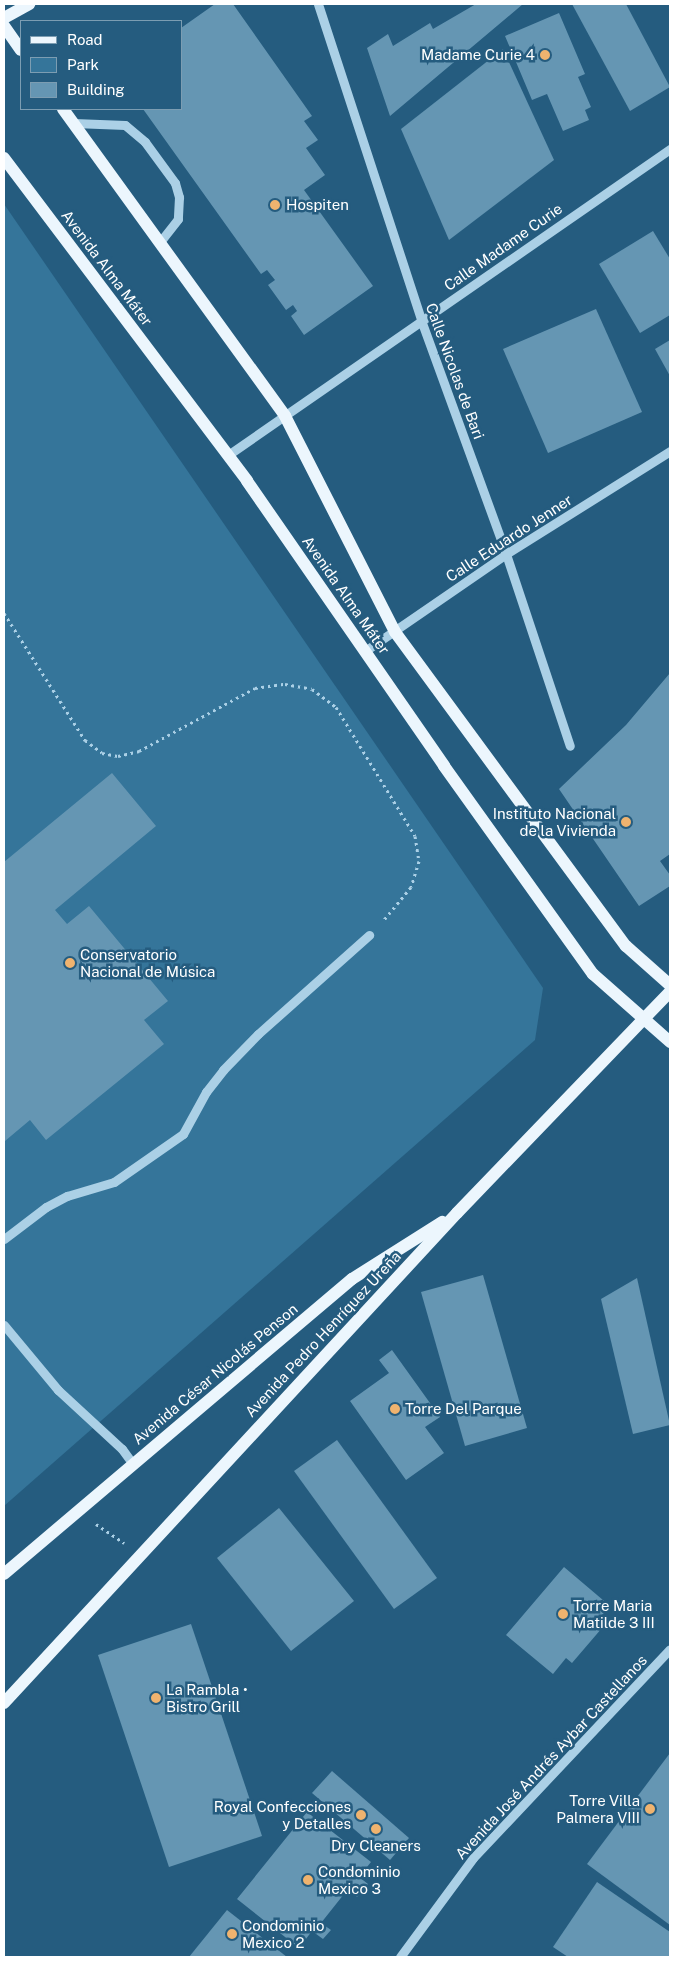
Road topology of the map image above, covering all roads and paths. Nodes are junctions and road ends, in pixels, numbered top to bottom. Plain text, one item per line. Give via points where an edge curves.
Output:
1 (29, 4) edge
2 (318, 4) edge
3 (4, 18) edge
4 (4, 26) edge
5 (20, 49) edge
6 (64, 110) edge
7 (74, 123) junction
8 (670, 149) edge
9 (4, 158) edge
10 (160, 242) junction
11 (421, 320) junction
12 (285, 416) junction
13 (670, 451) edge
14 (228, 454) junction
15 (506, 554) junction
16 (4, 613) edge
17 (395, 632) junction
18 (365, 651) junction
19 (570, 746) dead end
20 (369, 935) joint
21 (670, 985) edge
22 (670, 992) edge
23 (645, 1021) junction
24 (670, 1042) edge
25 (457, 1213) junction
26 (4, 1239) edge
27 (4, 1324) edge
28 (133, 1464) junction
29 (78, 1511) junction
30 (140, 1555) junction
31 (4, 1574) edge
32 (670, 1649) edge
33 (4, 1703) edge
34 (400, 1957) edge

1 - 3 main road
2 - 11 street, Calle Nicolas de Bari
4 - 5 main road
6 - 7 main road, Avenida Alma Máter
7 - 10 main road, Avenida Alma Máter
7 - 10 street via 125,125 145,142 174,183 179,197 178,219
8 - 11 street, Calle Madame Curie
9 - 14 main road, Avenida Alma Máter
10 - 12 main road, Avenida Alma Máter
11 - 12 street, Calle Madame Curie
11 - 15 street, Calle Nicolas de Bari
12 - 14 street, Calle Madame Curie
12 - 17 main road, Avenida Alma Máter
13 - 15 street, Calle Eduardo Jenner
14 - 18 main road, Avenida Alma Máter
15 - 17 street, Calle Eduardo Jenner
15 - 19 street, Calle Nicolas de Bari
16 - 20 path via 85,740 102,754 118,756 139,751 255,688 285,684 312,689 336,707 415,836 419,861 411,887 389,916
17 - 18 street, Calle Eduardo Jenner
17 - 21 main road, Avenida Alma Máter via 626,946
18 - 23 main road, Avenida Alma Máter via 593,974
20 - 26 street via 222,1070 183,1134 114,1182 67,1196 46,1207
22 - 23 main road, Avenida Pedro Henríquez Ureña
23 - 24 main road, Avenida Alma Máter
23 - 25 main road, Avenida Pedro Henríquez Ureña
25 - 28 main road, Avenida César Nicolás Penson via 352,1279
25 - 30 main road, Avenida Pedro Henríquez Ureña
27 - 28 street via 58,1390 122,1449
28 - 29 main road, Avenida César Nicolás Penson
29 - 30 path
29 - 31 main road, Avenida César Nicolás Penson
30 - 33 main road, Avenida Pedro Henríquez Ureña
32 - 34 street, Avenida José Andrés Aybar Castellanos via 473,1858

